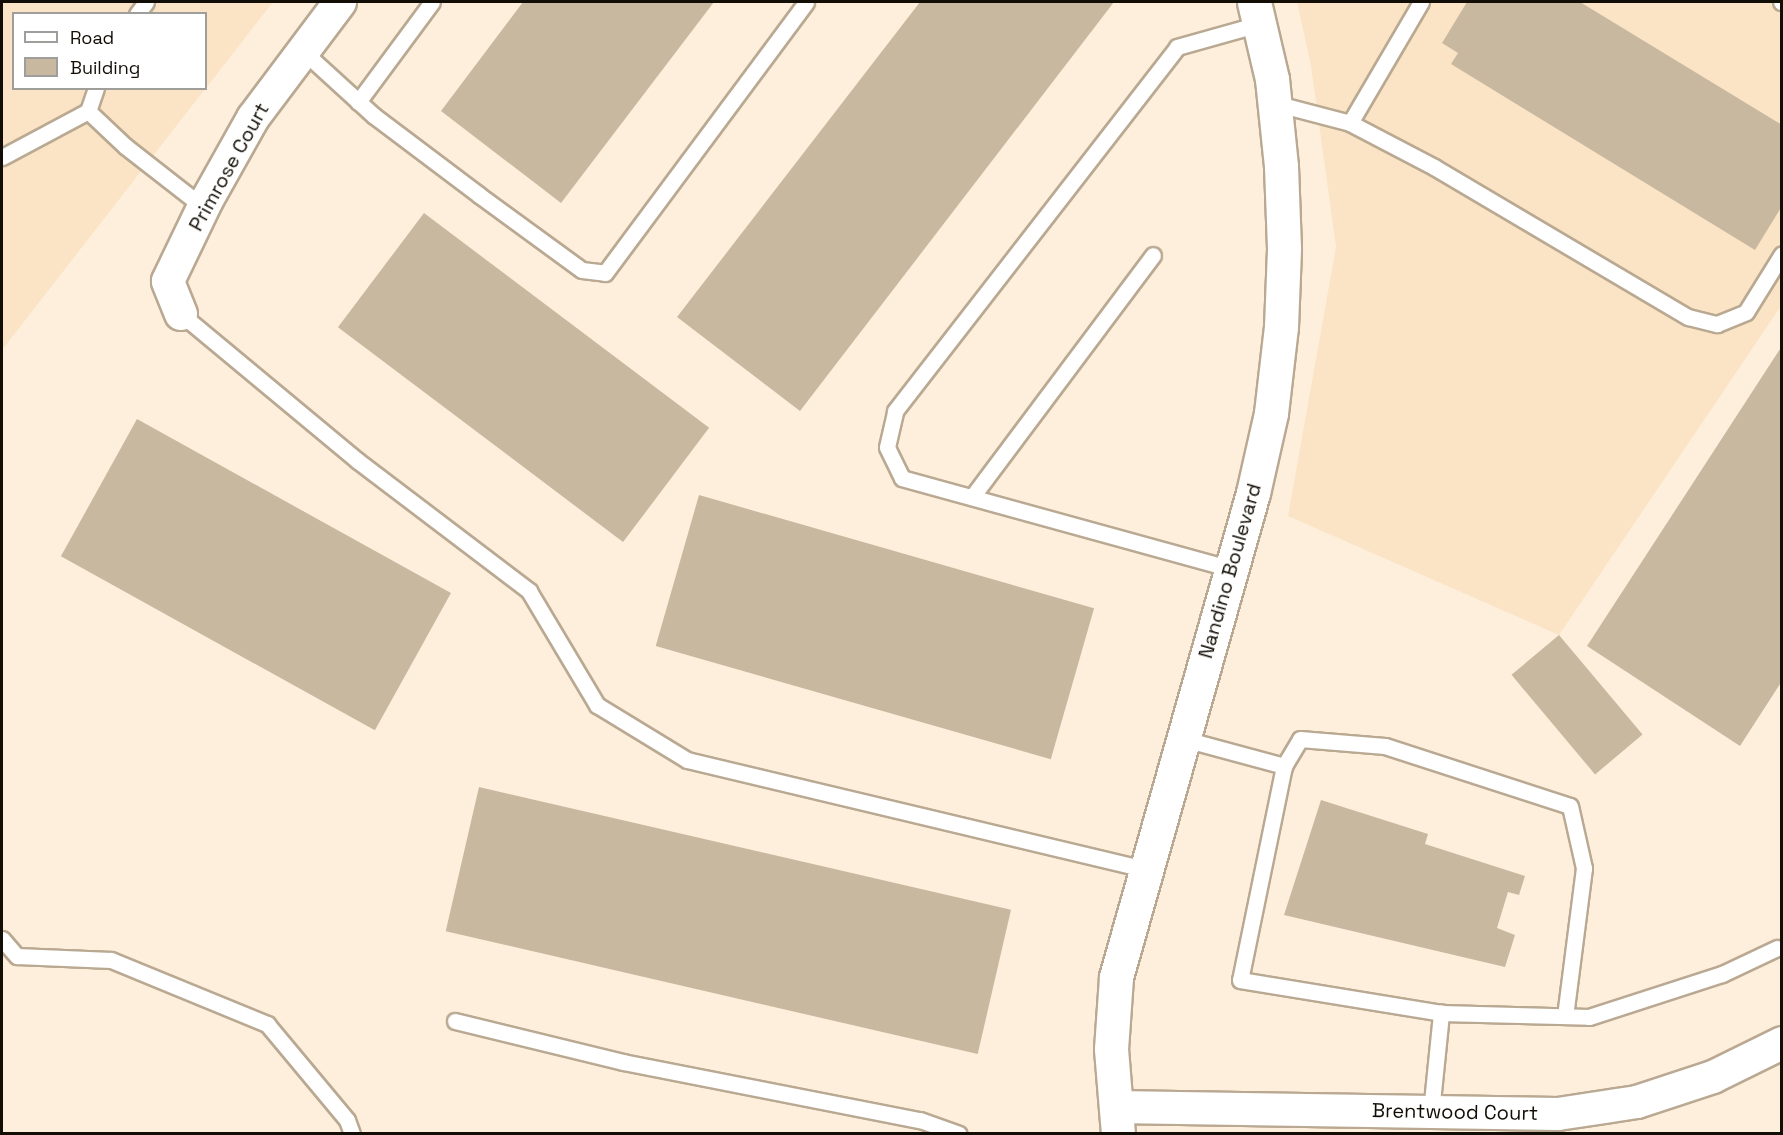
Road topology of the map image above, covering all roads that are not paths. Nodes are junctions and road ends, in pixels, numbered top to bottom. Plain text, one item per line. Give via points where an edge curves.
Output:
1 (340, 2) edge
2 (432, 2) edge
3 (806, 2) edge
4 (1421, 2) edge
5 (1256, 13) edge
6 (303, 51) junction
7 (95, 90) edge
8 (358, 102) junction
9 (1274, 103) junction
10 (88, 111) junction
11 (1350, 123) junction
12 (2, 157) edge
13 (203, 207) junction
14 (1782, 254) edge
15 (1154, 255) dead end
16 (181, 314) joint
17 (972, 497) junction
18 (1232, 569) junction
19 (1184, 739) junction
20 (1284, 766) junction
21 (1146, 869) junction
22 (2, 939) edge
23 (1777, 948) dead end
24 (1441, 1013) junction
25 (1565, 1016) junction
26 (455, 1021) dead end
27 (1782, 1043) edge
28 (1431, 1112) junction
29 (1117, 1120) edge
30 (1518, 1123) edge
31 (352, 1134) edge
32 (959, 1134) edge

1 - 6 street, Primrose Court
2 - 8 lane
3 - 8 lane via 605,273 582,270
4 - 11 lane
5 - 9 street, Nandino Boulevard
5 - 17 lane via 1177,47 895,411 887,447 902,478
6 - 8 lane
6 - 13 street, Primrose Court via 253,118
7 - 10 lane
9 - 11 lane
9 - 18 street, Nandino Boulevard via 1284,248 1281,327 1271,413
10 - 12 lane
10 - 13 lane via 124,146
11 - 14 lane via 1434,167 1688,317 1717,324 1746,312
13 - 16 street, Primrose Court via 168,281
15 - 17 lane
16 - 21 lane via 358,461 530,591 597,705 687,760
17 - 18 lane
18 - 19 street, Nandino Boulevard
19 - 20 lane
19 - 21 street, Nandino Boulevard
20 - 24 lane via 1240,980
20 - 25 lane via 1300,739 1385,746 1570,806 1584,867
21 - 29 street, Nandino Boulevard via 1116,977 1111,1048
22 - 31 lane via 17,956 111,960 267,1024 347,1120
23 - 25 lane via 1722,974 1589,1017
24 - 25 lane
24 - 28 lane
26 - 32 lane via 623,1062 920,1120
27 - 30 street, Brentwood Court via 1713,1077 1637,1102
28 - 29 street, Brentwood Court
28 - 30 street, Brentwood Court

